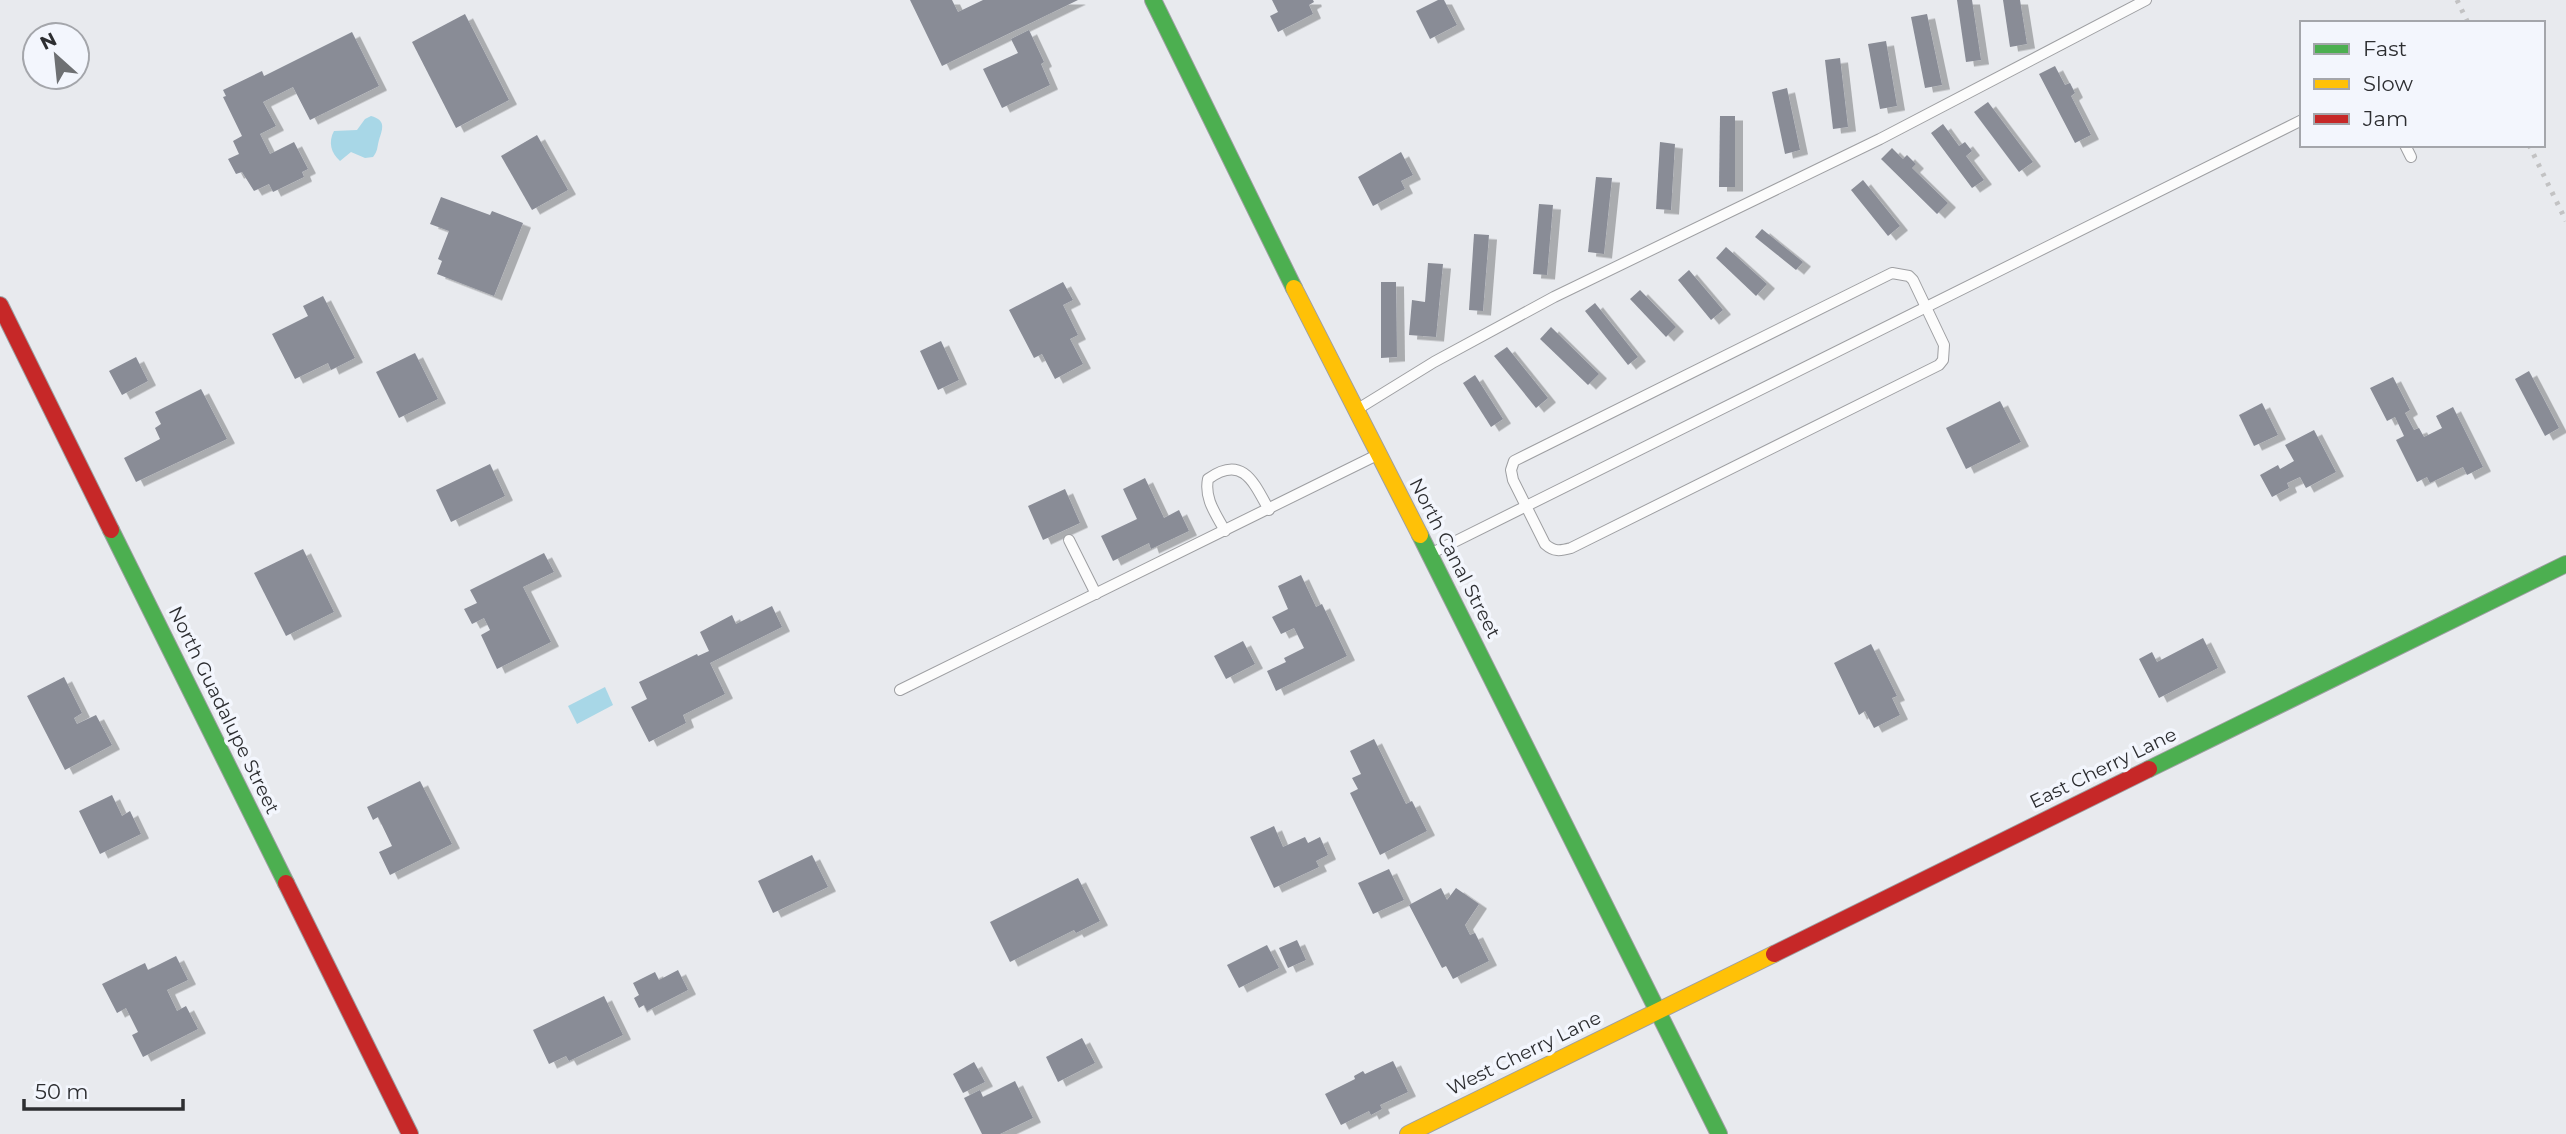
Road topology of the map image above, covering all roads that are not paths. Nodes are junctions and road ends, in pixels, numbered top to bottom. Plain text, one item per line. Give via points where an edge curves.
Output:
1 (1153, 0) edge
2 (2146, 0) edge
3 (2300, 121) edge
4 (2406, 147) edge
5 (2411, 157) dead end
6 (0, 305) edge
7 (1926, 307) junction
8 (1357, 409) junction
9 (1380, 454) junction
10 (1527, 506) junction
11 (1269, 510) junction
12 (1225, 531) junction
13 (1069, 540) dead end
14 (1430, 554) junction
15 (2566, 564) edge
16 (1096, 594) junction
17 (900, 690) dead end
18 (1658, 1010) junction
19 (410, 1134) edge
20 (1408, 1134) edge
21 (1719, 1134) edge

1 - 8 street, North Canal Street
2 - 8 lane via 1880,139 1554,297
3 - 7 lane
4 - 5 lane
6 - 19 street, North Guadalupe Street
7 - 10 lane
7 - 10 lane via 1909,276 1885,275 1535,449 1514,461 1511,470
7 - 10 lane via 1944,345 1939,365 1571,548 1551,550
8 - 9 street, North Canal Street
9 - 11 lane
9 - 14 street, North Canal Street
10 - 14 lane
11 - 12 lane
11 - 12 lane via 1246,473 1235,469 1218,472 1208,479 1206,489
12 - 16 lane
13 - 16 lane
14 - 18 street, North Canal Street
15 - 18 street, East Cherry Lane
16 - 17 lane
18 - 20 street, West Cherry Lane
18 - 21 street, North Canal Street

